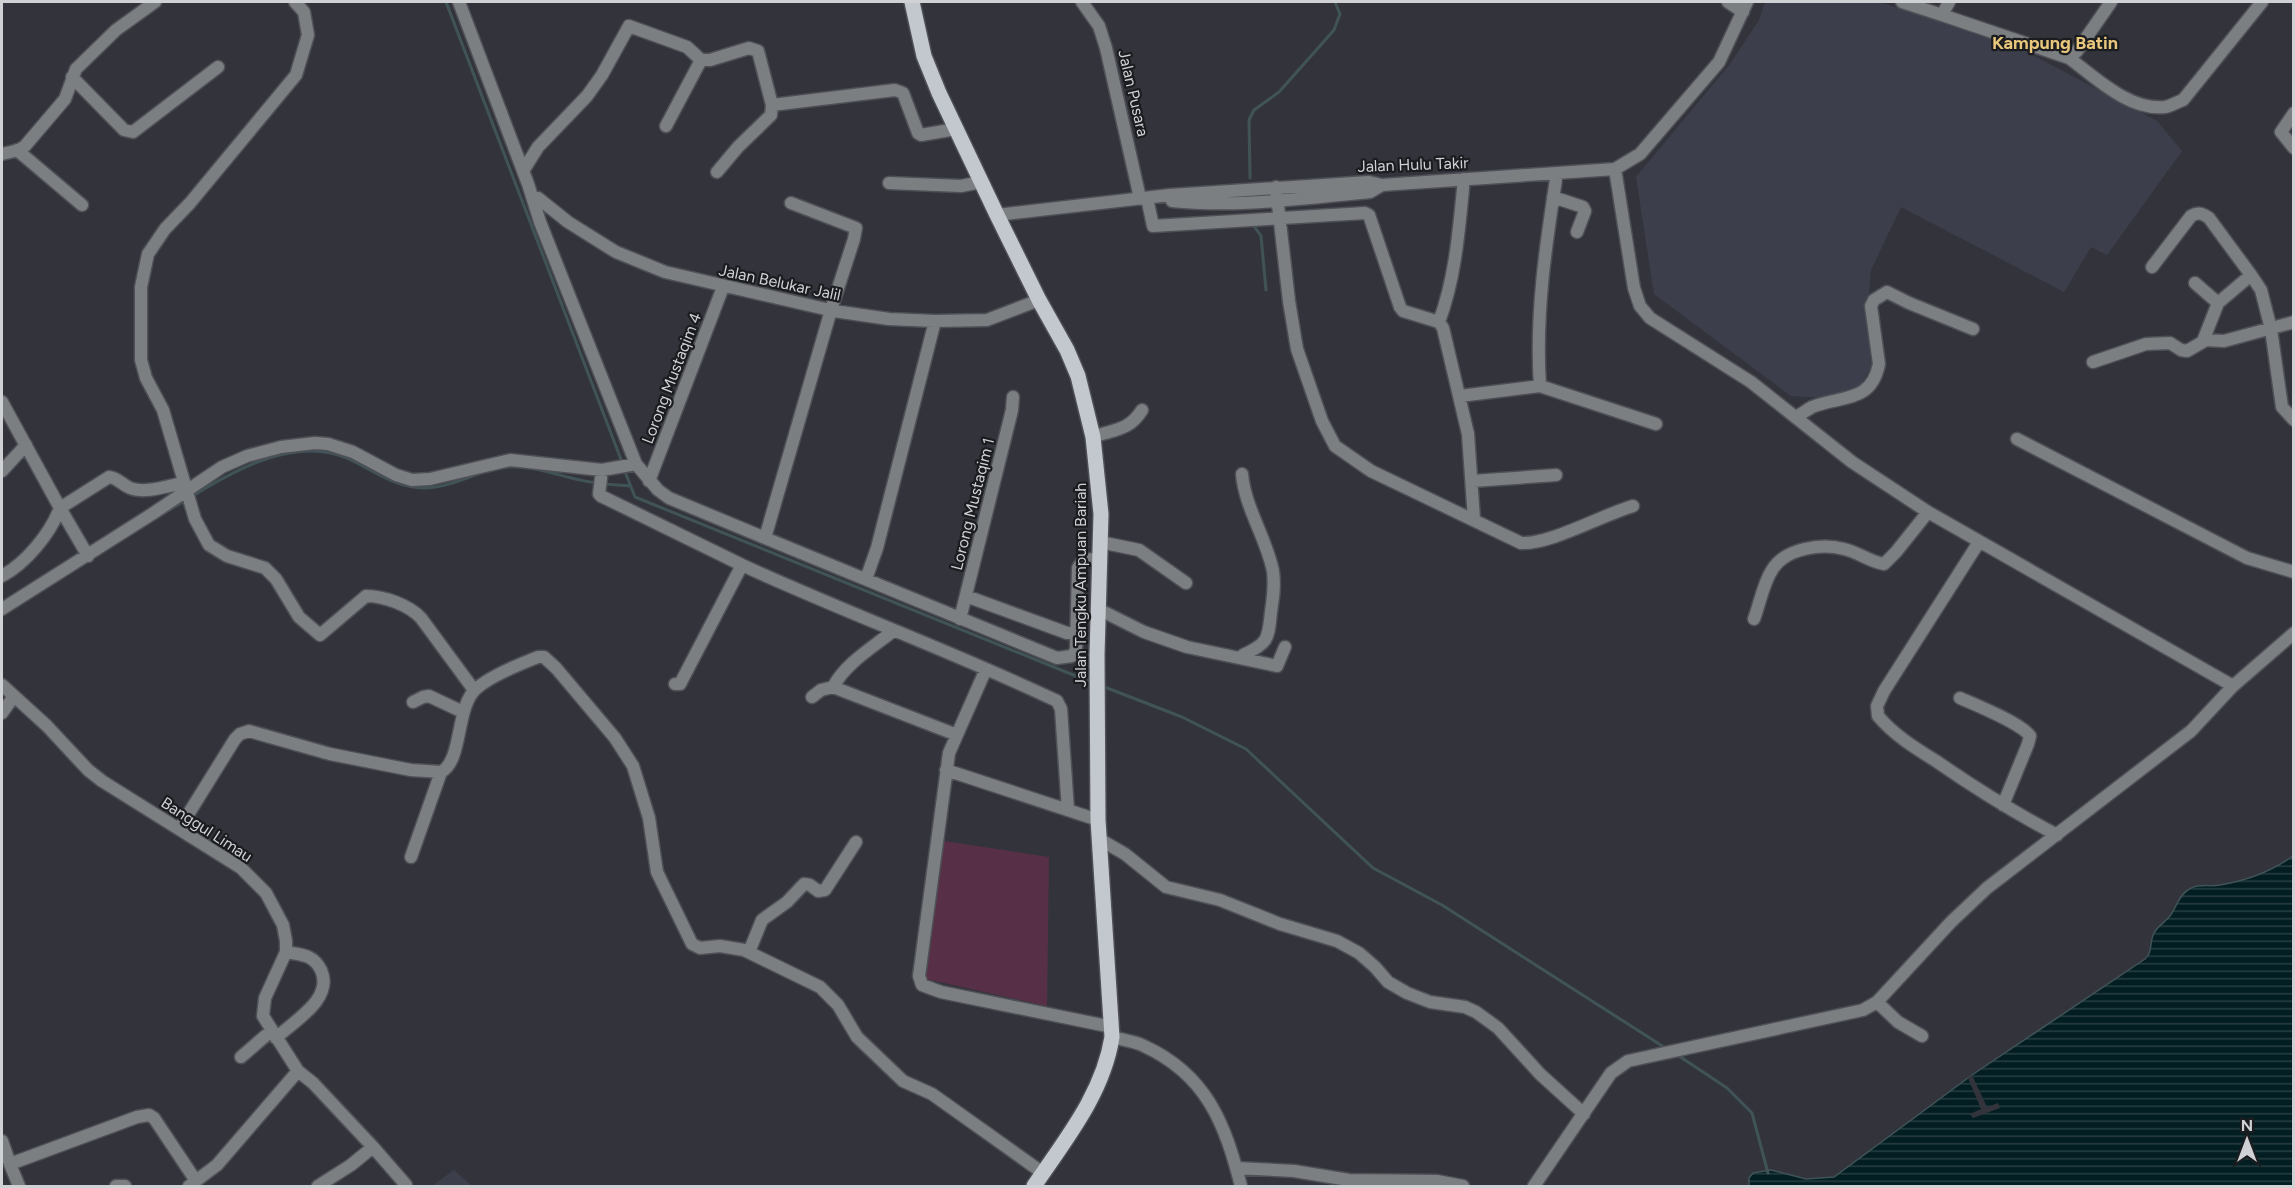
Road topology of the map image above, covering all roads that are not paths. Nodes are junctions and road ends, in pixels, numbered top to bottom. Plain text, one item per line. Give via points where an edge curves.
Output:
1 (155, 2) edge
2 (295, 2) edge
3 (459, 2) edge
4 (912, 2) edge
5 (1082, 2) edge
6 (1728, 2) edge
7 (1902, 2) edge
8 (1948, 2) edge
9 (2111, 2) edge
10 (2262, 2) edge
11 (1745, 7) edge
12 (1942, 15) junction
13 (2069, 58) junction
14 (701, 60) junction
15 (218, 68) dead end
16 (72, 77) junction
17 (772, 105) junction
18 (2294, 113) edge
19 (666, 126) dead end
20 (956, 129) junction
21 (2294, 148) edge
22 (17, 150) junction
23 (2, 154) edge
24 (1615, 169) junction
25 (523, 171) junction
26 (717, 172) dead end
27 (1557, 173) junction
28 (1464, 179) junction
29 (981, 182) junction
30 (889, 183) dead end
31 (1382, 185) junction
32 (1276, 188) junction
33 (532, 197) junction
34 (1553, 197) junction
35 (1143, 198) junction
36 (1162, 198) junction
37 (1278, 201) junction
38 (791, 203) dead end
39 (82, 205) dead end
40 (997, 215) junction
41 (1280, 218) junction
42 (1578, 232) dead end
43 (2152, 267) dead end
44 (2251, 275) junction
45 (2195, 283) dead end
46 (723, 287) junction
47 (1039, 300) junction
48 (2218, 303) junction
49 (831, 310) junction
50 (935, 321) junction
51 (1439, 322) junction
52 (2294, 322) edge
53 (1972, 329) dead end
54 (2271, 329) junction
55 (2203, 341) junction
56 (2093, 362) dead end
57 (1540, 386) junction
58 (1460, 396) junction
59 (1013, 397) dead end
60 (2, 402) edge
61 (1142, 410) dead end
62 (1796, 417) junction
63 (2294, 420) edge
64 (1656, 424) dead end
65 (1093, 437) junction
66 (2017, 439) dead end
67 (26, 445) junction
68 (634, 464) junction
69 (2, 471) edge
70 (602, 472) junction
71 (1242, 474) dead end
72 (1556, 475) dead end
73 (649, 481) junction
74 (1473, 481) junction
75 (186, 493) junction
76 (1633, 506) dead end
77 (60, 508) junction
78 (1928, 512) junction
79 (1474, 519) junction
80 (765, 538) junction
81 (1100, 542) junction
82 (1979, 542) junction
83 (88, 556) junction
84 (1100, 559) junction
85 (742, 565) junction
86 (2294, 572) edge
87 (2, 576) edge
88 (866, 579) junction
89 (1186, 583) dead end
90 (966, 596) junction
91 (2, 609) edge
92 (1098, 609) junction
93 (960, 619) junction
94 (1754, 619) dead end
95 (893, 631) junction
96 (1076, 633) junction
97 (2294, 633) edge
98 (1285, 647) dead end
99 (1242, 658) junction
100 (986, 669) junction
101 (675, 684) dead end
102 (2, 685) edge
103 (2233, 686) junction
104 (833, 687) junction
105 (474, 690) junction
106 (15, 696) junction
107 (812, 697) dead end
108 (1960, 698) dead end
109 (413, 702) dead end
110 (463, 712) junction
111 (2, 713) edge
112 (957, 735) junction
113 (946, 770) junction
114 (441, 772) junction
115 (2003, 805) junction
116 (1068, 810) junction
117 (1098, 820) junction
118 (179, 829) junction
119 (2057, 835) junction
120 (1099, 839) junction
121 (856, 842) dead end
122 (411, 857) dead end
123 (286, 952) junction
124 (749, 952) junction
125 (1877, 1002) junction
126 (1112, 1032) junction
127 (273, 1034) junction
128 (1922, 1036) dead end
129 (242, 1057) dead end
130 (298, 1071) junction
131 (1584, 1114) junction
132 (2, 1141) edge
133 (373, 1147) junction
134 (10, 1164) junction
135 (1236, 1168) junction
136 (1043, 1173) junction
137 (1349, 1183) edge
138 (193, 1184) edge
139 (406, 1185) dead end
140 (19, 1186) edge
141 (116, 1186) edge
142 (125, 1186) edge
143 (318, 1186) edge
144 (1034, 1186) edge
145 (1241, 1186) edge
146 (1463, 1186) edge
147 (1534, 1186) edge

1 - 16 street via 116,30
2 - 75 street via 304,12 308,35 296,75 165,229 146,262 141,287 142,368 163,410
3 - 25 street
4 - 20 main road, Jalan Tengku Ampuan Bariah via 924,56
5 - 35 street, Jalan Pusara via 1099,26 1106,48
6 - 11 street
7 - 12 street
8 - 12 street
9 - 13 street
10 - 13 street via 2182,100 2166,107 2133,101
11 - 24 street, Jalan Hulu Takir via 1719,62 1640,154
12 - 13 street
14 - 17 street via 748,48 758,51
14 - 19 street
14 - 25 street via 687,47 628,26 592,89 538,147
15 - 16 street via 133,132 124,130
16 - 22 street via 65,99 25,146
17 - 20 street via 895,90 903,93 921,135
17 - 26 street via 771,115
18 - 21 street via 2282,132
20 - 29 main road, Jalan Tengku Ampuan Bariah
22 - 23 street
22 - 39 street
24 - 27 street, Jalan Hulu Takir
24 - 62 street via 1640,306 1650,318 1751,382
25 - 33 street
27 - 28 street, Jalan Hulu Takir
27 - 34 street
28 - 31 street, Jalan Hulu Takir
28 - 51 street via 1457,253
29 - 30 street via 961,186
29 - 40 main road, Jalan Tengku Ampuan Bariah
31 - 32 street, Jalan Hulu Takir via 1369,182
31 - 37 street via 1370,192
32 - 36 street, Jalan Hulu Takir
32 - 37 street
33 - 46 street, Jalan Belukar Jalil via 616,252 665,272
33 - 68 street
34 - 42 street via 1583,207
34 - 57 street via 1543,267
35 - 36 street, Jalan Hulu Takir
35 - 40 street, Jalan Hulu Takir
35 - 41 street, Jalan Pusara via 1153,226
36 - 37 street via 1204,204
37 - 41 street
38 - 49 street via 856,228
40 - 47 main road, Jalan Tengku Ampuan Bariah
41 - 51 street via 1369,215 1400,308
41 - 79 street via 1297,349 1335,446 1371,471
43 - 44 street via 2197,213 2209,218
44 - 48 street
44 - 54 street via 2261,290
45 - 48 street
46 - 49 street, Jalan Belukar Jalil
46 - 73 street, Lorong Mustaqim 4
47 - 50 street, Jalan Belukar Jalil via 987,320
47 - 65 main road, Jalan Tengku Ampuan Bariah via 1078,375
48 - 55 street
49 - 50 street, Jalan Belukar Jalil
49 - 80 street
50 - 88 street
51 - 58 street
52 - 54 street
53 - 62 street via 1887,292 1871,306 1879,364 1870,384 1853,398 1813,407
54 - 55 street via 2224,341
54 - 63 street via 2282,406
55 - 56 street via 2185,351 2170,343 2146,344
57 - 58 street
57 - 64 street
58 - 74 street
59 - 90 street, Lorong Mustaqim 1
60 - 67 street
61 - 65 street via 1126,428
62 - 78 street via 1852,462
65 - 81 main road, Jalan Tengku Ampuan Bariah
66 - 86 street via 2247,558
67 - 69 street
67 - 77 street
68 - 70 street
68 - 73 street
70 - 75 street via 510,460 412,480 341,448 315,443 247,456 222,467
70 - 85 street via 601,496
71 - 99 street via 1243,492 1272,569 1275,593 1266,640
72 - 74 street
73 - 80 street via 669,498
74 - 79 street
75 - 77 street via 143,490 109,477
75 - 83 street
75 - 105 street via 209,545 227,556 265,568 299,617 320,635 366,596 411,608
76 - 79 street via 1529,544
77 - 83 street
77 - 87 street via 30,555
78 - 82 street
78 - 94 street via 1884,564 1834,547 1801,550 1784,558 1771,571
80 - 88 street
81 - 84 main road, Jalan Tengku Ampuan Bariah
81 - 89 street via 1139,550
82 - 103 street
82 - 115 street via 1877,706 1878,716 1895,733
83 - 91 street
84 - 92 main road, Jalan Tengku Ampuan Bariah
84 - 96 street via 1087,558 1078,568
85 - 95 street
85 - 101 street via 680,684
88 - 93 street
90 - 93 street, Lorong Mustaqim 1
90 - 96 street
92 - 99 street via 1178,644
92 - 117 main road, Jalan Tengku Ampuan Bariah
93 - 96 street via 1057,658 1072,656
95 - 100 street
95 - 104 street via 848,667
97 - 103 street
98 - 99 street via 1277,666
100 - 112 street
100 - 116 street via 1057,701
102 - 106 street, Banggul Limau
103 - 119 street via 2191,731
104 - 107 street
104 - 112 street
105 - 110 street
105 - 124 street via 538,657 544,657 556,668 615,738 633,766 649,818 657,872 688,940 700,948 720,946
106 - 111 street
106 - 118 street, Banggul Limau via 95,775
108 - 115 street via 2026,730 2030,736
109 - 110 street via 429,696
110 - 114 street via 451,762
112 - 113 street via 948,753
113 - 116 street
113 - 126 street via 919,976 922,985
114 - 118 street via 349,758 249,731 235,739
114 - 122 street
115 - 119 street
116 - 117 street
117 - 120 main road, Jalan Tengku Ampuan Bariah
118 - 123 street, Banggul Limau via 241,868 260,887 283,925
119 - 125 street via 1987,888
120 - 126 main road, Jalan Tengku Ampuan Bariah
120 - 131 street via 1167,887 1220,900 1337,941 1359,953 1388,982 1407,993 1476,1012 1498,1028
121 - 124 street via 825,890 804,884 762,920
123 - 127 street via 263,1005 263,1016
123 - 127 street via 317,961 325,983 321,997
124 - 136 street via 820,987 838,1005 857,1037 903,1081 932,1094
125 - 128 street via 1898,1022
125 - 131 street via 1863,1010 1628,1061 1611,1073
126 - 135 street via 1143,1045 1180,1069 1202,1090 1220,1121
126 - 136 main road, Jalan Tengku Ampuan Bariah via 1108,1059 1098,1083
127 - 129 street
127 - 130 street
130 - 133 street
130 - 138 street via 217,1165
131 - 147 street
132 - 134 street
133 - 139 street
133 - 143 street
134 - 138 street via 144,1114 154,1118
134 - 140 street
135 - 137 street via 1294,1171
135 - 145 street
136 - 144 main road, Jalan Tengku Ampuan Bariah
137 - 146 street via 1437,1181
141 - 142 street

